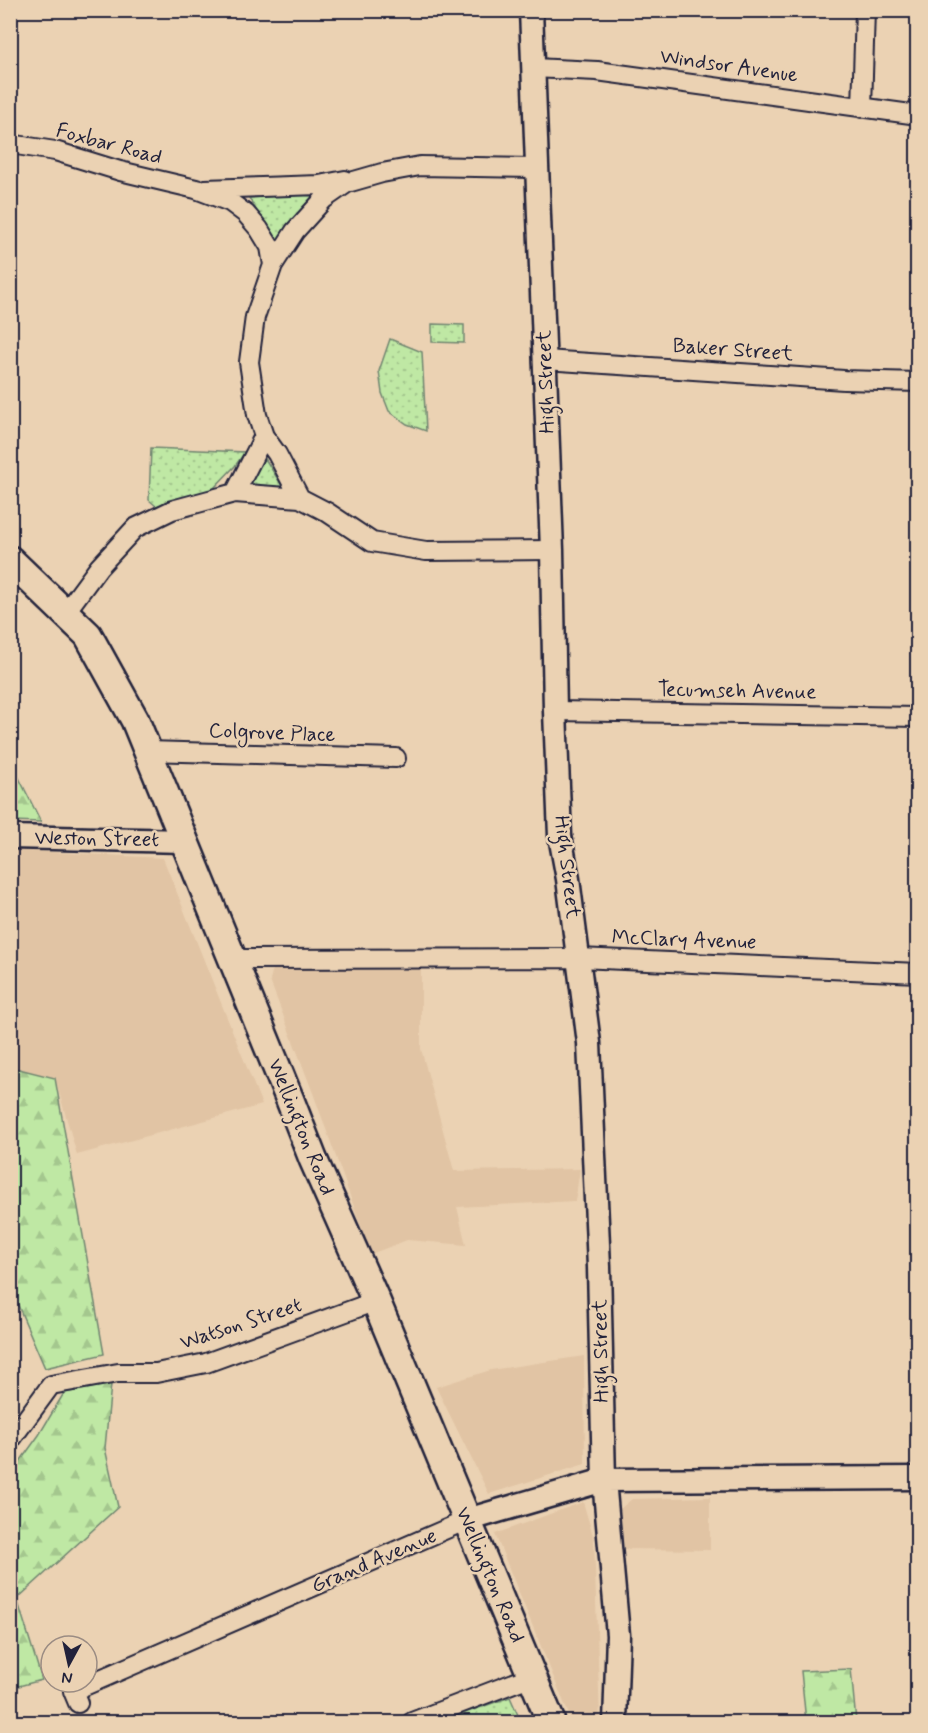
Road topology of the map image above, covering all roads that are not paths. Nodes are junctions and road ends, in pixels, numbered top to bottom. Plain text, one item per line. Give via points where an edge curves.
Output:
1 (531, 10) edge
2 (865, 10) edge
3 (533, 68) junction
4 (862, 108) junction
5 (918, 115) edge
6 (10, 144) edge
7 (537, 168) junction
8 (382, 173) junction
9 (196, 189) junction
10 (273, 265) junction
11 (545, 360) junction
12 (918, 382) edge
13 (264, 436) junction
14 (235, 493) junction
15 (300, 498) junction
16 (552, 550) junction
17 (10, 560) edge
18 (65, 613) junction
19 (555, 711) junction
20 (918, 717) edge
21 (147, 751) junction
22 (396, 758) dead end
23 (10, 837) edge
24 (184, 841) junction
25 (579, 958) junction
26 (232, 959) junction
27 (918, 973) edge
28 (376, 1301) junction
29 (10, 1441) edge
30 (918, 1478) edge
31 (604, 1480) junction
32 (467, 1520) junction
33 (532, 1676) junction
34 (78, 1703) dead end
35 (412, 1722) edge
36 (551, 1722) edge
37 (615, 1722) edge

1 - 3 street, High Street
2 - 4 street
3 - 4 street, Windsor Avenue via 597,71
3 - 7 street, High Street
4 - 5 street, Windsor Avenue
6 - 9 street, Foxbar Road via 55,151
7 - 8 street via 420,166
7 - 11 street, High Street
8 - 9 street, Foxbar Road via 319,185
8 - 10 street via 347,183 324,199 295,231
9 - 10 street, Foxbar Road via 230,202 246,214 270,247
10 - 13 street via 255,317 249,362 256,415
11 - 12 street, Baker Street
11 - 16 street, High Street
13 - 14 street
13 - 15 street
14 - 15 street
14 - 18 street via 172,510 135,528
15 - 16 street via 372,542 426,551
16 - 19 street, High Street
17 - 18 main road, Wellington Road
18 - 21 main road, Wellington Road via 88,635 135,720
19 - 20 street, Tecumseh Avenue
19 - 25 street, High Street via 560,836
21 - 22 street, Colgrove Place
21 - 24 main road, Wellington Road
23 - 24 street, Weston Street
24 - 26 main road, Wellington Road
25 - 26 street, McClary Avenue
25 - 27 street, McClary Avenue
25 - 31 street, High Street via 589,1043
26 - 28 main road, Wellington Road
28 - 29 street, Watson Street via 206,1363 51,1385
28 - 32 main road, Wellington Road
30 - 31 street, Grand Avenue
31 - 32 street, Grand Avenue
31 - 37 street, High Street via 618,1635
32 - 33 main road, Wellington Road
32 - 34 street, Grand Avenue via 73,1691
33 - 35 street
33 - 36 main road, Wellington Road

